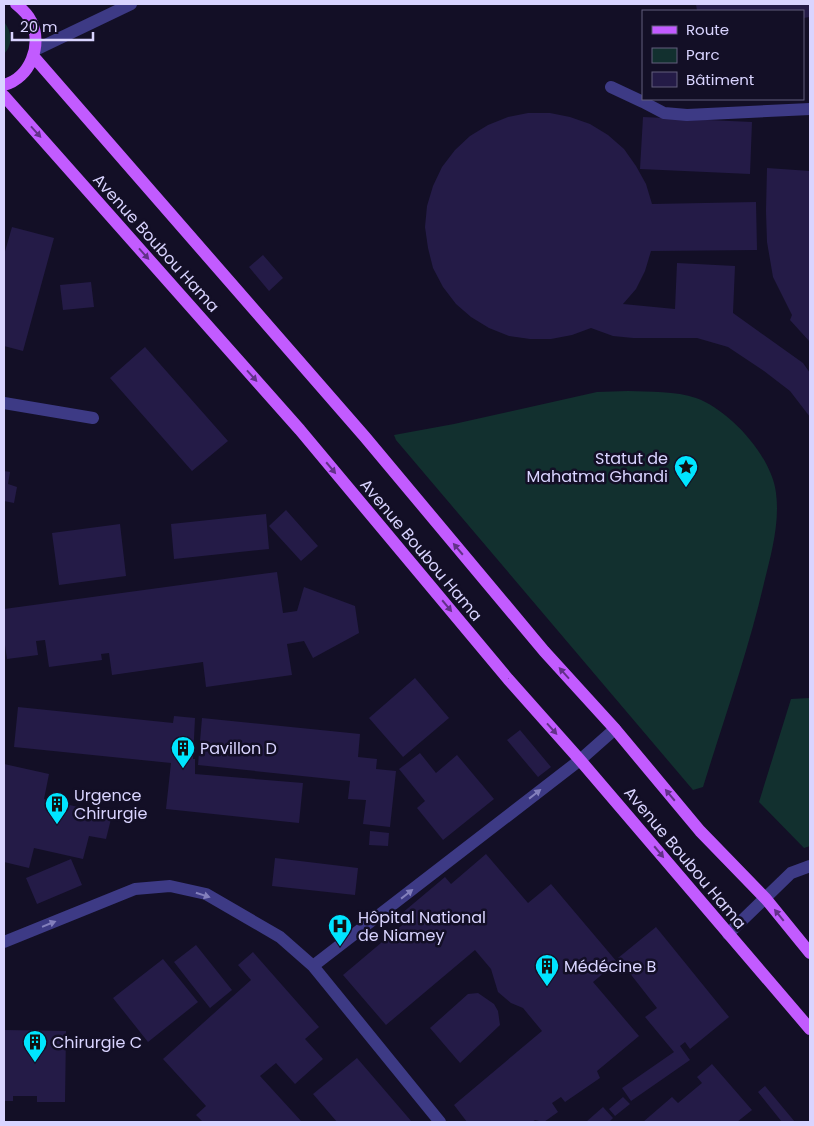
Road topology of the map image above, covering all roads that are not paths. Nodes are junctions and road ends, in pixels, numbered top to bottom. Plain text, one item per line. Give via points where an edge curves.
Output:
1 (16, 4) edge
2 (131, 4) edge
3 (34, 53) junction
4 (4, 85) edge
5 (612, 87) dead end
6 (4, 96) edge
7 (810, 109) edge
8 (4, 403) edge
9 (94, 418) dead end
10 (615, 729) junction
11 (580, 760) junction
12 (810, 866) edge
13 (766, 899) junction
14 (728, 934) junction
15 (4, 942) edge
16 (810, 953) edge
17 (313, 966) junction
18 (810, 1028) edge
19 (440, 1122) edge

1 - 3 main road via 32,22 36,36
2 - 3 street
3 - 4 main road via 28,68
10 -> 3 main road, Avenue Boubou Hama via 544,651 365,437
5 - 7 street via 664,113 687,115
6 -> 11 main road, Avenue Boubou Hama via 300,430 501,672
8 - 9 street
10 - 11 street
13 -> 10 main road, Avenue Boubou Hama via 700,831
11 -> 14 main road, Avenue Boubou Hama
17 -> 11 street
12 - 13 street via 792,873
13 - 14 street
16 -> 13 main road, Avenue Boubou Hama
14 - 18 main road, Avenue Boubou Hama
15 -> 17 street via 136,889 170,886 206,894 280,937
17 - 19 street

